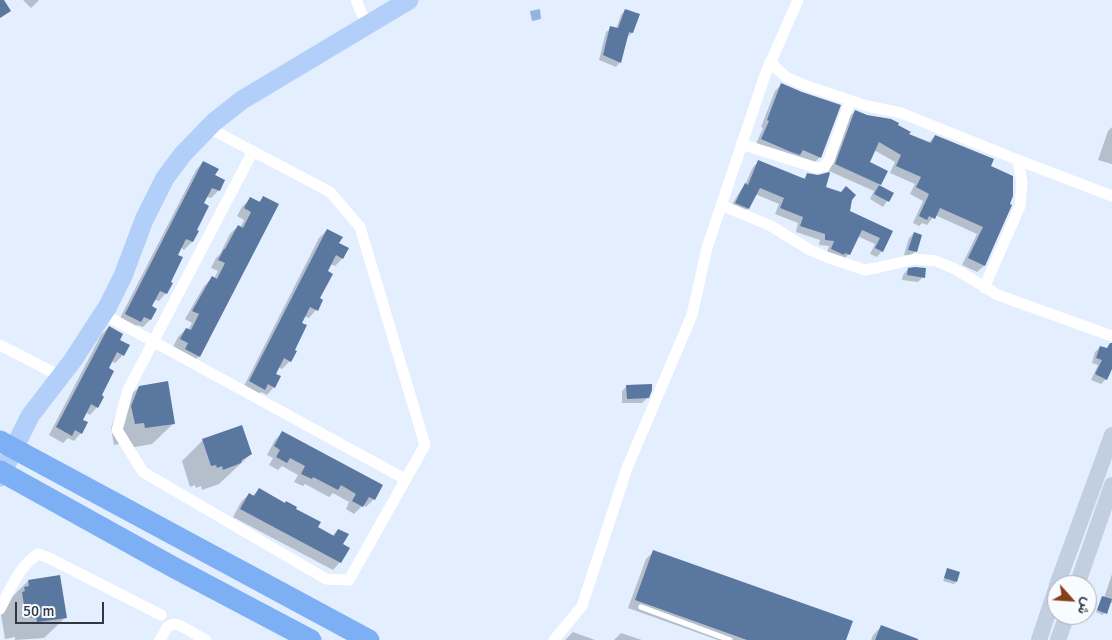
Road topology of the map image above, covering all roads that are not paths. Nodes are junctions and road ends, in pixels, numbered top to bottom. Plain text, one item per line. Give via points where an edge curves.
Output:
1 (356, 0) edge
2 (409, 0) edge
3 (798, 0) edge
4 (367, 25) junction
5 (770, 62) junction
6 (850, 101) junction
7 (209, 128) junction
8 (741, 144) junction
9 (253, 151) junction
10 (1018, 160) junction
11 (1112, 196) edge
12 (721, 205) junction
13 (984, 288) junction
14 (103, 314) junction
15 (1112, 336) edge
16 (154, 342) junction
17 (0, 345) edge
18 (60, 376) junction
19 (1112, 435) edge
20 (0, 441) edge
21 (0, 471) edge
22 (0, 477) edge
23 (405, 479) junction
24 (1112, 485) edge
25 (1061, 575) edge
26 (1080, 575) edge
27 (641, 607) dead end
28 (0, 609) edge
29 (161, 615) dead end
30 (1047, 616) edge
31 (1064, 625) edge
32 (160, 640) edge
33 (206, 640) edge
34 (311, 640) edge
35 (369, 640) edge
36 (554, 640) edge
37 (730, 640) edge
38 (1039, 640) edge
39 (1059, 640) edge

1 - 4 street
2 - 4 main road
3 - 5 street
4 - 7 main road via 242,100
5 - 6 street via 795,82
5 - 8 street
6 - 8 street via 830,157 821,168
6 - 10 street via 901,113
7 - 9 street
7 - 14 main road via 182,154 165,178
8 - 12 street
9 - 16 street
9 - 23 street via 330,192 360,227 424,445
10 - 11 street
10 - 13 street via 1022,183 1020,206
12 - 13 street via 771,226 810,250 865,270 915,259 936,261
12 - 36 street via 692,315 627,468 582,606
13 - 15 street
14 - 16 street
14 - 18 main road
16 - 23 street
16 - 23 street via 128,390 117,430 143,472 326,579 348,580
17 - 18 street
18 - 22 main road via 30,416
19 - 25 main road
20 - 35 highway
21 - 34 highway
24 - 26 main road
27 - 37 lane
28 - 29 street via 29,560 38,554
30 - 38 main road
31 - 39 main road
32 - 33 street via 168,626 173,624

